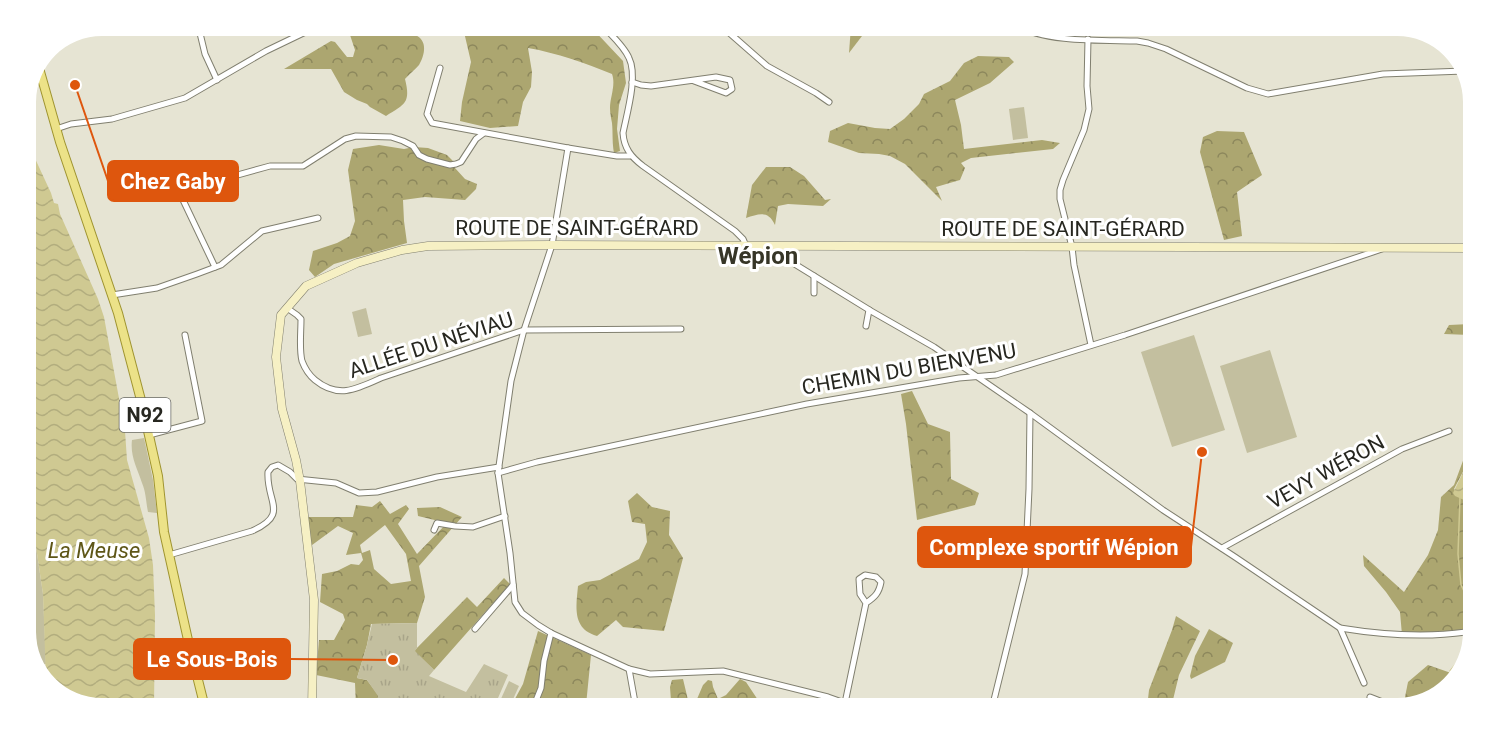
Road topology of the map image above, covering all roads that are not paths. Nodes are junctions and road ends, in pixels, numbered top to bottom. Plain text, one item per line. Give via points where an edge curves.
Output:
1 (200, 36) edge
2 (298, 36) edge
3 (611, 36) edge
4 (733, 36) edge
5 (1050, 36) edge
6 (1088, 39) junction
7 (440, 68) dead end
8 (1455, 71) edge
9 (41, 77) edge
10 (217, 80) junction
11 (694, 81) junction
12 (632, 82) junction
13 (829, 102) dead end
14 (56, 129) junction
15 (484, 132) junction
16 (568, 148) junction
17 (630, 156) junction
18 (318, 218) dead end
19 (552, 245) junction
20 (746, 246) junction
21 (766, 246) junction
22 (1072, 247) junction
23 (1385, 248) junction
24 (1463, 248) edge
25 (215, 267) junction
26 (814, 276) junction
27 (814, 293) dead end
28 (112, 295) junction
29 (287, 308) junction
30 (869, 310) junction
31 (866, 326) dead end
32 (681, 329) dead end
33 (524, 330) junction
34 (185, 335) dead end
35 (1091, 345) junction
36 (976, 377) junction
37 (1030, 413) junction
38 (1449, 431) dead end
39 (149, 435) junction
40 (499, 470) junction
41 (300, 480) junction
42 (505, 516) junction
43 (434, 530) dead end
44 (1222, 548) junction
45 (170, 555) junction
46 (513, 585) junction
47 (866, 603) junction
48 (1341, 628) junction
49 (475, 629) dead end
50 (1463, 632) edge
51 (551, 633) junction
52 (629, 669) junction
53 (1364, 682) dead end
54 (202, 698) edge
55 (312, 698) edge
56 (537, 698) edge
57 (634, 698) edge
58 (831, 698) edge
59 (846, 698) edge
60 (994, 698) edge

1 - 10 street
2 - 10 street
3 - 12 street via 629,58
4 - 13 street via 767,66
5 - 6 street
6 - 8 street via 1148,43 1268,94 1383,74
6 - 22 street via 1089,110 1060,189
7 - 15 street via 427,114 432,123
9 - 14 main road, N92
10 - 14 street via 185,98 112,119
11 - 11 street via 716,77 730,80 732,89 726,93
11 - 12 street via 651,86
12 - 17 street via 623,133
14 - 28 main road, N92
15 - 16 street
15 - 25 street via 456,164 427,159 413,146 391,137 356,136 303,166 270,166 216,181 183,200
16 - 17 street
16 - 19 street
17 - 20 street via 735,231
18 - 25 street via 262,231
19 - 20 main road, ROUTE DE SAINT-GÉRARD
19 - 29 main road, ROUTE DE SAINT-GÉRARD via 428,246 402,250 357,263 306,286
19 - 33 street
20 - 21 main road, ROUTE DE SAINT-GÉRARD
21 - 22 main road, ROUTE DE SAINT-GÉRARD
21 - 26 street
22 - 23 main road, ROUTE DE SAINT-GÉRARD
22 - 35 street
23 - 24 main road, ROUTE DE SAINT-GÉRARD
23 - 35 street, CHEMIN DU BIENVENU
25 - 28 street via 157,288
26 - 27 street
26 - 30 street
28 - 39 main road, N92
29 - 33 street, ALLÉE DU NÉVIAU via 301,319 301,354 308,373 331,390 339,391 358,388
29 - 41 main road, ROUTE DE SAINT-GÉRARD via 281,315 276,357 282,410
30 - 31 street
30 - 36 street via 934,347
32 - 33 street, ALLÉE DU NÉVIAU
33 - 40 street via 511,381
34 - 39 street via 202,421
35 - 36 street, CHEMIN DU BIENVENU via 996,375
36 - 37 street
36 - 40 street, CHEMIN DU BIENVENU via 807,404
37 - 44 street
37 - 60 street via 1025,574
38 - 44 street, VEVY WÉRON via 1402,449
39 - 45 main road, N92
40 - 41 street, CHEMIN DU BIENVENU via 437,477 359,493 336,483
40 - 42 street
41 - 45 street via 278,465 272,467 267,478 275,510 264,526
41 - 55 main road, ROUTE DE SAINT-GÉRARD via 314,600
42 - 43 street via 473,527 437,523
42 - 46 street
44 - 48 street
45 - 54 main road, N92
46 - 49 street
46 - 51 street via 515,602 522,613
47 - 47 street via 860,594 859,579 865,575 881,582 880,590
47 - 59 street
48 - 50 street via 1402,636
48 - 53 street
51 - 52 street
51 - 56 street
52 - 57 street
52 - 58 street via 650,674 723,671

